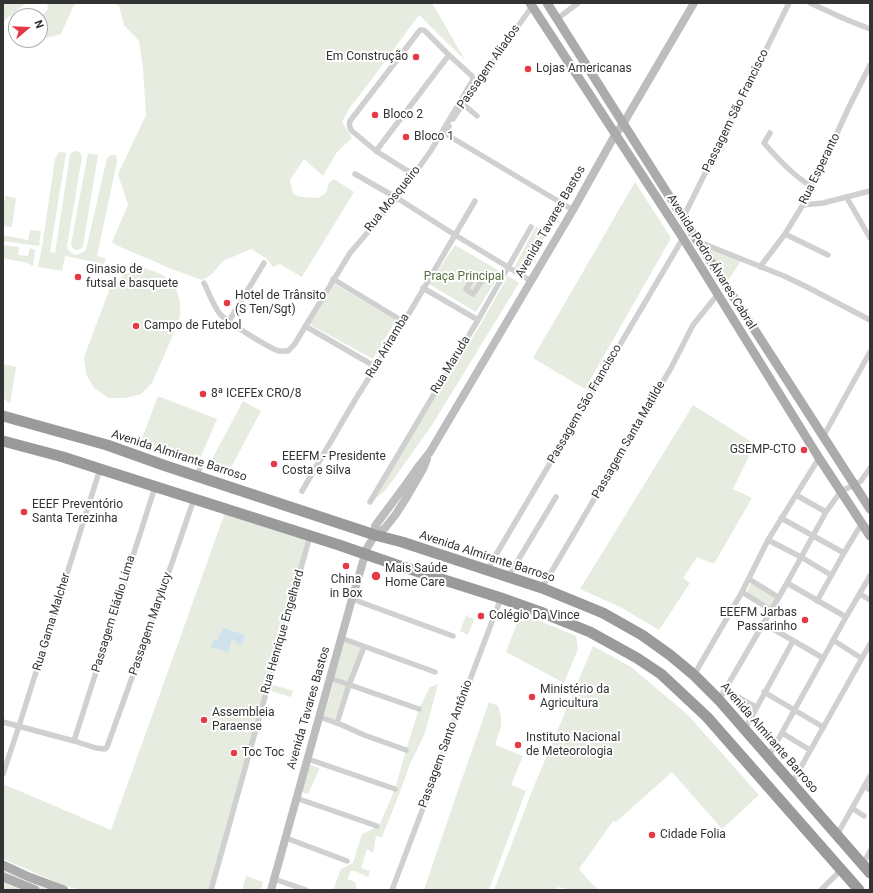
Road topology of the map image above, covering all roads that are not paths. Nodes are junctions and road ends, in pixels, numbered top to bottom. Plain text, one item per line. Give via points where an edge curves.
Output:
1 (547, 3) edge
2 (578, 3) edge
3 (694, 3) edge
4 (789, 3) edge
5 (810, 3) edge
6 (532, 4) edge
7 (557, 19) junction
8 (870, 29) edge
9 (449, 55) junction
10 (870, 65) edge
11 (463, 104) junction
12 (478, 116) dead end
13 (623, 124) junction
14 (770, 133) dead end
15 (615, 135) junction
16 (376, 151) junction
17 (355, 174) dead end
18 (414, 175) junction
19 (812, 187) junction
20 (870, 191) edge
21 (397, 198) junction
22 (847, 198) junction
23 (475, 201) dead end
24 (803, 205) junction
25 (573, 210) junction
26 (683, 218) junction
27 (531, 227) dead end
28 (785, 234) junction
29 (455, 235) junction
30 (682, 238) junction
31 (870, 238) edge
32 (698, 242) junction
33 (828, 255) dead end
34 (264, 263) dead end
35 (760, 266) junction
36 (508, 267) junction
37 (333, 279) junction
38 (531, 281) junction
39 (204, 283) dead end
40 (423, 288) junction
41 (718, 294) junction
42 (478, 320) junction
43 (870, 320) edge
44 (229, 321) junction
45 (404, 322) junction
46 (305, 326) junction
47 (870, 352) edge
48 (376, 367) junction
49 (3, 416) edge
50 (823, 437) junction
51 (3, 441) edge
52 (819, 458) junction
53 (201, 465) dead end
54 (870, 468) edge
55 (100, 469) junction
56 (197, 476) junction
57 (855, 485) junction
58 (154, 486) junction
59 (302, 491) dead end
60 (840, 491) junction
61 (796, 495) junction
62 (556, 497) dead end
63 (194, 499) junction
64 (370, 502) dead end
65 (870, 509) edge
66 (826, 512) junction
67 (782, 518) junction
68 (862, 523) junction
69 (375, 535) junction
70 (310, 536) junction
71 (813, 536) junction
72 (870, 536) edge
73 (768, 540) junction
74 (844, 553) junction
75 (365, 554) junction
76 (801, 557) junction
77 (487, 570) junction
78 (831, 575) junction
79 (870, 576) edge
80 (508, 577) junction
81 (749, 579) junction
82 (787, 583) junction
83 (542, 588) junction
84 (742, 592) junction
85 (860, 594) junction
86 (778, 596) junction
87 (501, 598) junction
88 (352, 599) junction
89 (870, 600) edge
90 (817, 601) junction
91 (771, 610) junction
92 (846, 617) junction
93 (764, 623) junction
94 (453, 636) dead end
95 (341, 638) junction
96 (834, 640) junction
97 (792, 641) junction
98 (870, 644) edge
99 (364, 647) junction
100 (823, 658) junction
101 (861, 658) junction
102 (435, 672) dead end
103 (694, 675) junction
104 (330, 678) junction
105 (349, 685) junction
106 (764, 692) junction
107 (722, 695) junction
108 (756, 707) junction
109 (419, 709) dead end
110 (794, 710) junction
111 (320, 717) junction
112 (3, 722) edge
113 (337, 723) junction
114 (19, 726) junction
115 (823, 727) junction
116 (745, 729) junction
117 (782, 733) junction
118 (74, 741) junction
119 (406, 750) dead end
120 (810, 750) junction
121 (769, 756) junction
122 (308, 759) junction
123 (3, 774) edge
124 (870, 776) edge
125 (792, 783) junction
126 (864, 786) junction
127 (395, 789) dead end
128 (870, 790) edge
129 (296, 798) junction
130 (852, 808) junction
131 (864, 816) dead end
132 (377, 826) dead end
133 (837, 835) junction
134 (286, 838) junction
135 (870, 851) edge
136 (347, 861) dead end
137 (3, 865) edge
138 (866, 869) edge
139 (841, 870) junction
140 (3, 878) edge
141 (274, 879) junction
142 (35, 890) edge
143 (64, 890) edge
144 (211, 890) edge
145 (271, 890) edge
146 (306, 890) edge
147 (392, 890) edge
148 (821, 890) edge
149 (859, 890) edge

1 - 7 main road, Avenida Pedro Álvares Cabral
2 - 7 street
3 - 13 main road, Avenida Tavares Bastos
4 - 26 street, Passagem São Francisco
5 - 8 street
6 - 11 street, Passagem Aliados
6 - 15 main road, Avenida Pedro Álvares Cabral
7 - 13 main road, Avenida Pedro Álvares Cabral
9 - 16 street
9 - 16 street via 425,31 420,30 350,121 350,128
9 - 18 street, Rua Mosqueiro via 472,76 472,80
10 - 19 street, Rua Esperanto
11 - 12 street
11 - 25 street, Passagem Aliados via 447,129 446,133 449,136
13 - 15 main road, Avenida Tavares Bastos
13 - 26 main road, Avenida Pedro Álvares Cabral
14 - 19 street via 764,143 799,179
15 - 25 main road, Avenida Tavares Bastos
15 - 30 main road, Avenida Pedro Álvares Cabral
16 - 18 street
17 - 21 street
18 - 21 street, Rua Mosqueiro
19 - 24 street, Rua Esperanto
20 - 22 street
21 - 29 street
21 - 37 street, Rua Mosqueiro via 350,253
22 - 24 street
22 - 31 street
23 - 29 street, Rua Ariramba
24 - 28 street, Rua Esperanto
25 - 38 main road, Avenida Tavares Bastos
26 - 32 main road, Avenida Pedro Álvares Cabral
27 - 36 street, Rua Maruda
28 - 33 street
28 - 35 street, Rua Esperanto
29 - 36 street
29 - 40 street, Rua Ariramba
30 - 41 main road, Avenida Pedro Álvares Cabral
30 - 77 street, Passagem São Francisco
32 - 35 street
32 - 50 main road, Avenida Pedro Álvares Cabral
34 - 44 street
35 - 43 street
36 - 38 street
36 - 42 street, Rua Maruda
37 - 45 street
37 - 46 street, Rua Mosqueiro
38 - 69 main road, Avenida Tavares Bastos via 430,452 375,526
39 - 44 street, Rua Mosqueiro via 220,314
40 - 42 street
40 - 45 street, Rua Ariramba
41 - 52 main road, Avenida Pedro Álvares Cabral
41 - 83 street, Passagem Santa Matilde via 693,325 671,368
42 - 64 street, Rua Maruda
44 - 46 street, Rua Mosqueiro via 279,351 288,351
45 - 48 street, Rua Ariramba
46 - 48 street
47 - 50 street
48 - 59 street, Rua Ariramba
49 - 56 highway, Avenida Almirante Barroso via 107,446
50 - 57 main road, Avenida Pedro Álvares Cabral
51 - 55 highway
52 - 60 main road, Avenida Pedro Álvares Cabral
52 - 61 street
53 - 56 street
54 - 57 street
55 - 58 highway
55 - 114 street, Rua Gama Malcher
56 - 69 highway, Avenida Almirante Barroso
57 - 60 street
57 - 65 main road, Avenida Pedro Álvares Cabral
58 - 63 highway
58 - 118 street, Passagem Eládio Lima
60 - 66 street
60 - 68 main road, Avenida Pedro Álvares Cabral
61 - 66 street
61 - 67 street
62 - 80 street
63 - 70 highway
63 - 118 street, Passagem Marylucy via 109,743 105,749
66 - 71 street
67 - 71 street
67 - 73 street
68 - 72 main road, Avenida Pedro Álvares Cabral
68 - 74 street
69 - 75 main road, Avenida Tavares Bastos via 368,544
69 - 77 highway, Avenida Almirante Barroso
70 - 75 highway
70 - 144 street, Rua Henrique Engelhard
71 - 74 street
71 - 76 street
73 - 76 street
73 - 81 street
74 - 78 street
75 - 87 highway
75 - 88 main road, Avenida Tavares Bastos
76 - 78 street
76 - 82 street
77 - 80 highway, Avenida Almirante Barroso
78 - 90 street
79 - 85 street
80 - 83 highway, Avenida Almirante Barroso
81 - 84 street
81 - 86 street
82 - 86 street
82 - 90 street
83 - 103 highway, Avenida Almirante Barroso via 610,617 659,647
84 - 91 street
84 - 103 street
85 - 89 street
85 - 92 street
86 - 91 street
87 - 139 highway via 590,632 661,674 707,717
87 - 147 street, Passagem Santo Antônio
88 - 94 street
88 - 95 main road, Avenida Tavares Bastos
90 - 92 street
91 - 93 street
92 - 96 street
93 - 97 street
93 - 107 street
95 - 99 street
95 - 104 main road, Avenida Tavares Bastos
96 - 100 street
96 - 101 street
97 - 100 street
97 - 106 street
98 - 101 street
99 - 102 street
99 - 105 street
100 - 110 street
101 - 115 street
103 - 107 highway, Avenida Almirante Barroso
104 - 105 street
104 - 111 main road, Avenida Tavares Bastos
105 - 109 street
105 - 113 street
106 - 108 street
106 - 110 street
107 - 108 street
107 - 116 highway, Avenida Almirante Barroso
108 - 116 street
110 - 115 street
110 - 117 street
111 - 113 street
111 - 122 main road, Avenida Tavares Bastos
112 - 114 street
113 - 119 street
114 - 118 street
114 - 123 street, Rua Gama Malcher
115 - 120 street
116 - 121 highway, Avenida Almirante Barroso
117 - 120 street
117 - 121 street
120 - 125 street
121 - 125 highway, Avenida Almirante Barroso
122 - 127 street
122 - 129 main road, Avenida Tavares Bastos
124 - 126 street
125 - 133 highway, Avenida Almirante Barroso
126 - 128 street
126 - 130 street
129 - 132 street
129 - 134 main road, Avenida Tavares Bastos
130 - 131 street
130 - 133 street
133 - 138 highway, Avenida Almirante Barroso
134 - 136 street
134 - 141 main road, Avenida Tavares Bastos
135 - 138 street
137 - 143 main road
139 - 148 street
139 - 149 highway
140 - 142 main road
141 - 145 main road, Avenida Tavares Bastos
141 - 146 street

